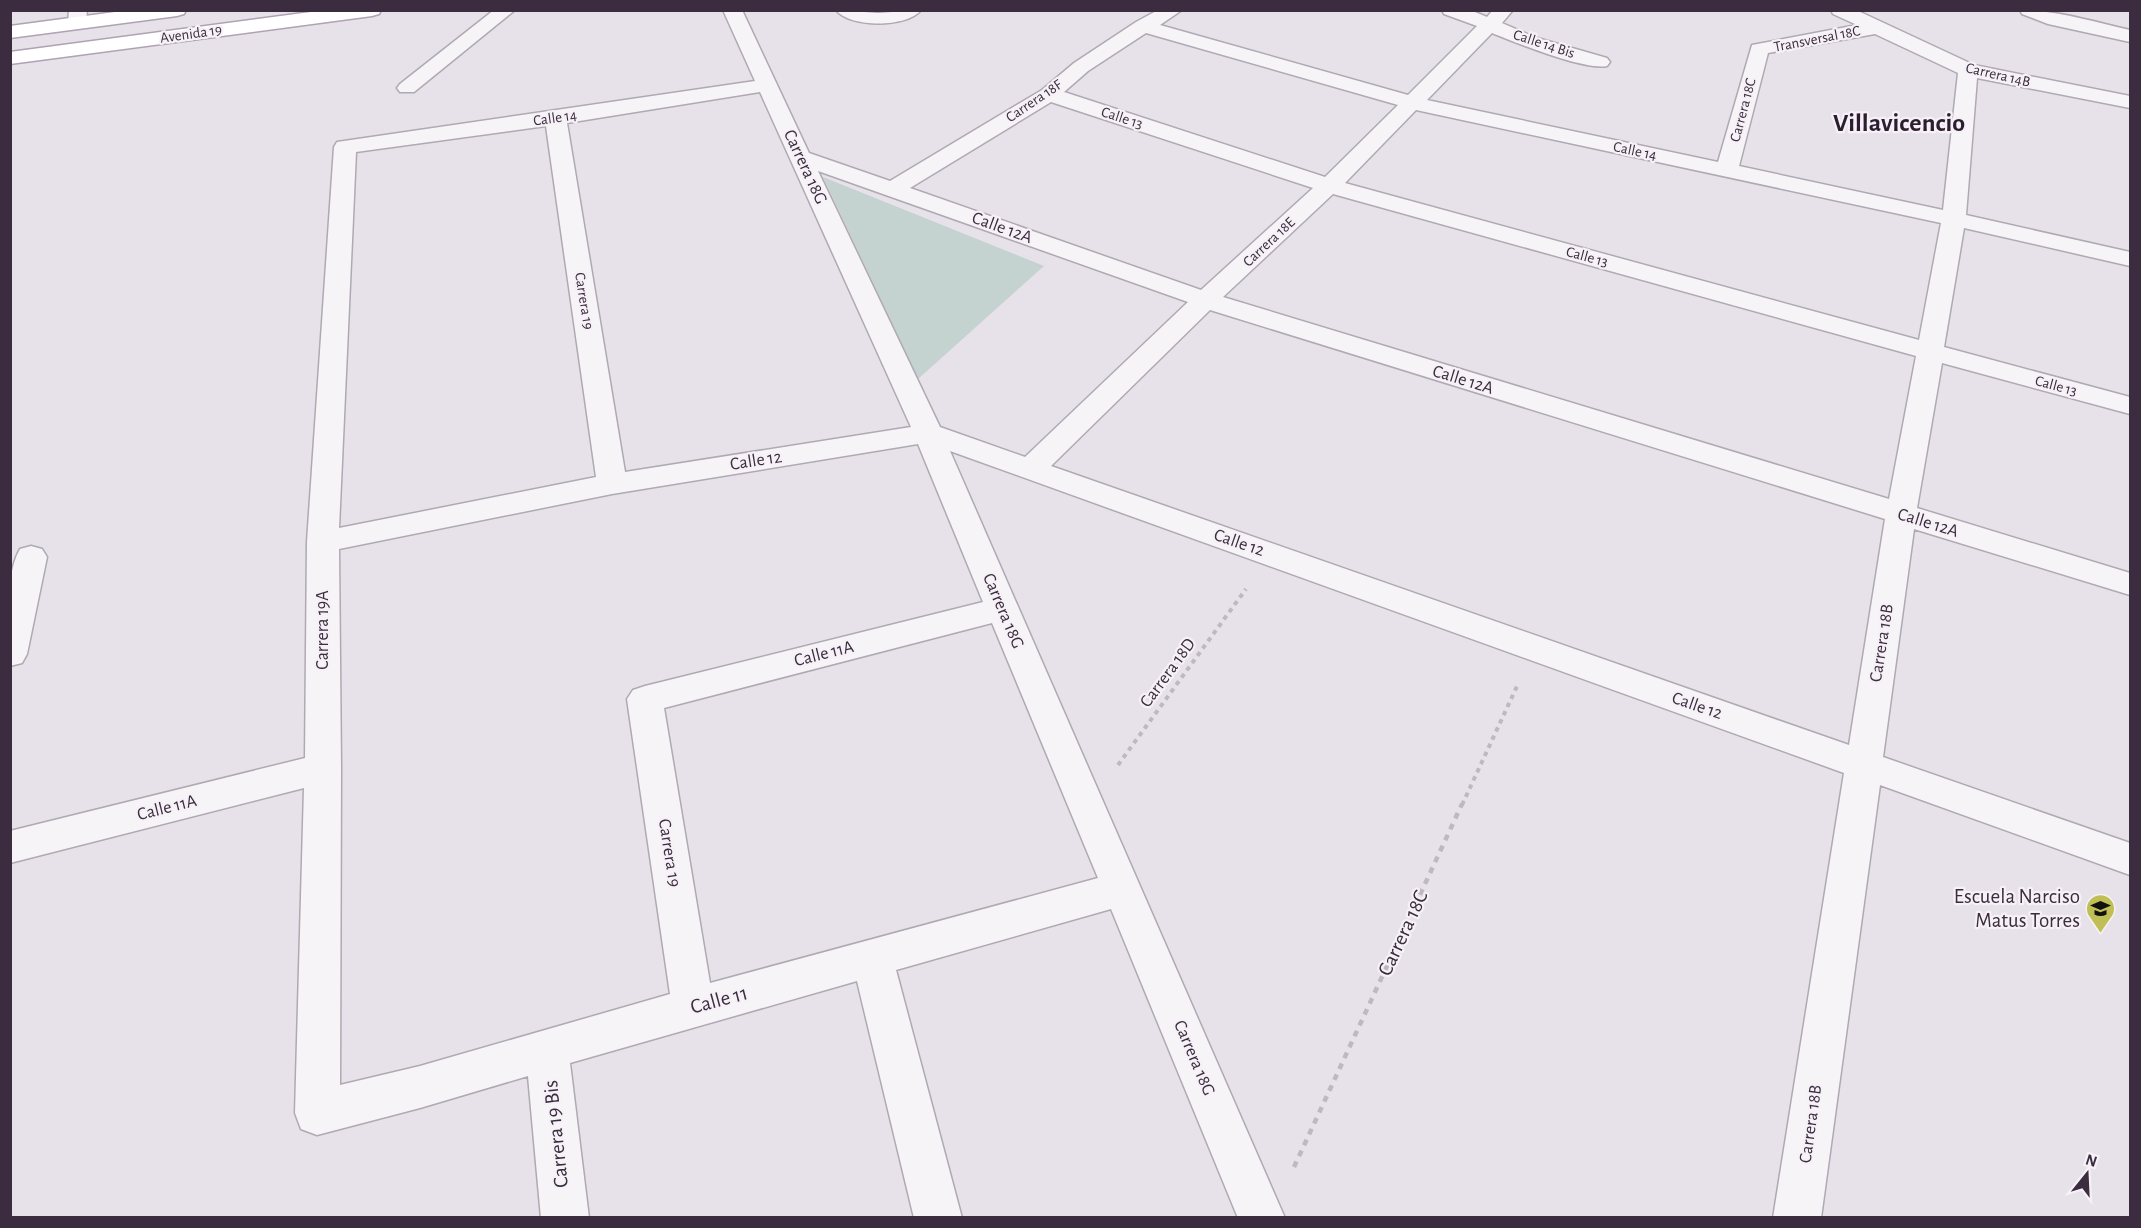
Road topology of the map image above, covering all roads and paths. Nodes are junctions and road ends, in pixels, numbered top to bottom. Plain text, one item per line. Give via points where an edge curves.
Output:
1 (177, 10) edge
2 (372, 10) edge
3 (506, 10) edge
4 (732, 10) edge
5 (844, 10) edge
6 (912, 10) edge
7 (1173, 10) edge
8 (1451, 10) edge
9 (1839, 10) edge
10 (2029, 10) edge
11 (78, 17) edge
12 (1497, 17) edge
13 (1143, 26) junction
14 (1874, 28) junction
15 (10, 32) edge
16 (2130, 36) edge
17 (1759, 49) joint
18 (10, 58) edge
19 (1600, 62) dead end
20 (1968, 70) junction
21 (765, 85) junction
22 (407, 88) dead end
23 (1048, 94) junction
24 (2130, 102) edge
25 (1413, 103) junction
26 (556, 118) junction
27 (345, 147) joint
28 (802, 158) junction
29 (1727, 170) junction
30 (1329, 186) junction
31 (893, 189) junction
32 (1954, 219) junction
33 (2130, 259) edge
34 (1205, 300) junction
35 (1929, 351) junction
36 (2130, 406) edge
37 (928, 433) junction
38 (1030, 469) junction
39 (612, 484) junction
40 (1902, 515) junction
41 (323, 542) junction
42 (1272, 554) junction
43 (32, 557) dead end
44 (2130, 584) edge
45 (1002, 609) junction
46 (1535, 648) junction
47 (10, 654) edge
48 (645, 699) joint
49 (1864, 765) junction
50 (323, 768) junction
51 (1087, 808) junction
52 (10, 847) edge
53 (2130, 859) edge
54 (1122, 889) junction
55 (872, 958) junction
56 (693, 1007) junction
57 (547, 1050) junction
58 (317, 1113) joint
59 (1291, 1174) dead end
60 (565, 1218) edge
61 (939, 1218) edge
62 (1262, 1218) edge
63 (1797, 1218) edge

1 - 11 main road, Avenida 19
2 - 18 main road, Avenida 19
3 - 22 street
4 - 21 street, Carrera 18G
5 - 6 street via 857,17 880,19
7 - 13 street, Carrera 18F
8 - 12 street, Calle 14 Bis
9 - 14 street, Carrera 14B
10 - 16 street via 2055,20
11 - 15 main road, Avenida 19
12 - 19 street, Calle 14 Bis via 1527,41
12 - 25 street, Carrera 18E
13 - 23 street, Carrera 18F
13 - 25 street, Calle 14
14 - 17 street, Transversal 18C
14 - 20 street, Carrera 14B
17 - 29 street, Carrera 18C
20 - 24 street, Carrera 14B
20 - 32 street, Carrera 18B
21 - 26 street, Calle 14
21 - 28 street, Carrera 18G
23 - 30 street, Calle 13
23 - 31 street, Carrera 18F
25 - 29 street, Calle 14
25 - 30 street, Carrera 18E
26 - 27 street, Calle 14
26 - 39 street, Carrera 19
27 - 41 street, Carrera 19A
28 - 31 street, Calle 12A
28 - 37 street, Carrera 18G
29 - 32 street, Calle 14
30 - 34 street, Carrera 18E
30 - 35 street, Calle 13
31 - 34 street, Calle 12A
32 - 33 street, Calle 14
32 - 35 street, Carrera 18B
34 - 38 street, Carrera 18E
34 - 40 street, Calle 12A
35 - 36 street, Calle 13
35 - 40 street, Carrera 18B
37 - 38 street, Calle 12
37 - 39 street, Calle 12
37 - 45 street, Carrera 18G
38 - 42 street, Calle 12
39 - 41 street, Calle 12
40 - 44 street, Calle 12A
40 - 49 street, Carrera 18B
41 - 50 street, Carrera 19A
42 - 46 street, Calle 12
42 - 51 path, Carrera 18D
43 - 47 street
45 - 48 street, Calle 11A
45 - 51 street, Carrera 18G
46 - 49 street, Calle 12
46 - 59 path, Carrera 18C
48 - 56 street, Carrera 19
49 - 53 street, Calle 12
49 - 63 street, Carrera 18B
50 - 52 street, Calle 11A
50 - 58 street, Carrera 19A
51 - 54 street, Carrera 18G
54 - 55 street, Calle 11
54 - 62 street, Carrera 18G
55 - 56 street, Calle 11
55 - 61 street
56 - 57 street, Calle 11
57 - 58 street, Calle 11
57 - 60 street, Carrera 19 Bis

